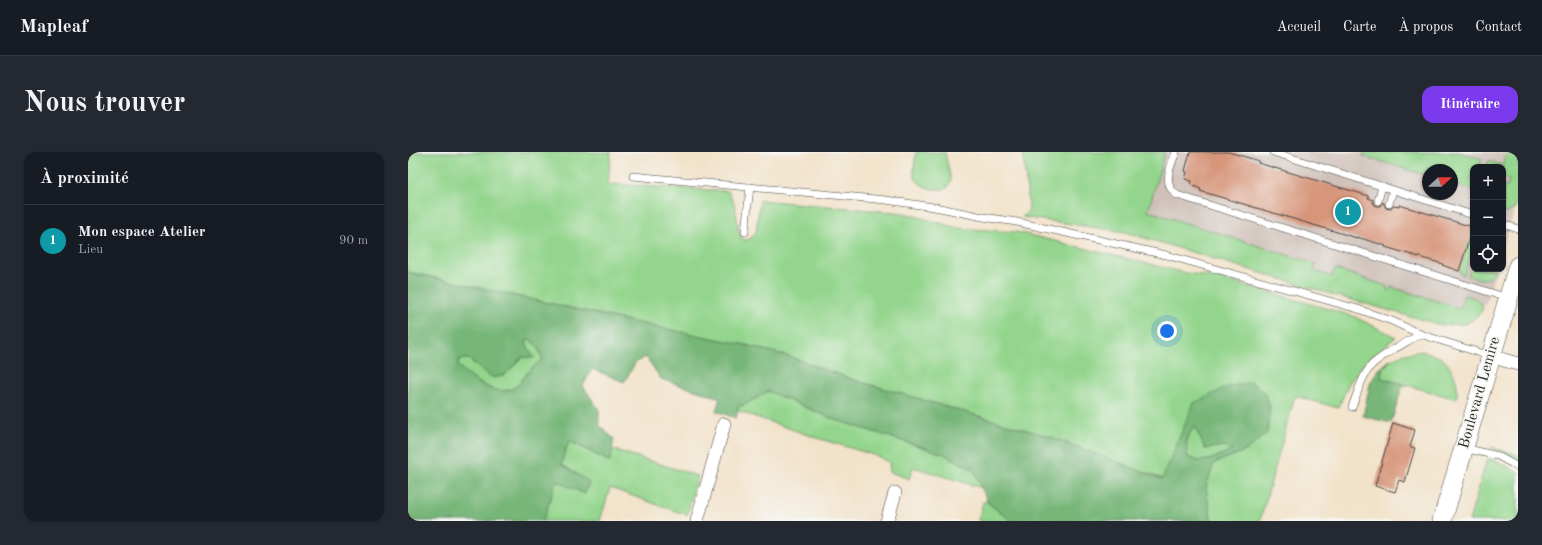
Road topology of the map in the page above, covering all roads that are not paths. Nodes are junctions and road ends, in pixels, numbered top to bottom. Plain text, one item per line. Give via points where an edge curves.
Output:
1 (1176, 152) edge
2 (1273, 152) edge
3 (632, 176) dead end
4 (1382, 186) junction
5 (750, 187) junction
6 (1393, 190) junction
7 (1378, 201) dead end
8 (1389, 204) dead end
9 (1470, 214) edge
10 (1506, 225) edge
11 (1518, 229) edge
12 (745, 232) dead end
13 (1518, 266) edge
14 (1508, 298) junction
15 (1420, 334) junction
16 (1490, 356) junction
17 (1518, 364) edge
18 (1352, 407) dead end
19 (724, 424) dead end
20 (1463, 448) junction
21 (1518, 467) edge
22 (895, 494) dead end
23 (697, 521) edge
24 (887, 521) edge
25 (1442, 521) edge

1 - 14 lane via 1168,182 1177,194
2 - 4 lane
3 - 5 lane
4 - 6 lane
4 - 7 lane
5 - 12 lane
5 - 15 lane via 886,200 1016,222 1166,255 1358,309
6 - 8 lane
6 - 9 lane
10 - 11 lane
13 - 14 main road, Boulevard Lemire
14 - 16 main road, Boulevard Lemire
15 - 16 lane
15 - 18 lane via 1370,367
16 - 17 street
16 - 20 main road, Boulevard Lemire
19 - 23 street
20 - 21 lane via 1498,456
20 - 25 main road, Boulevard Lemire
22 - 24 street

